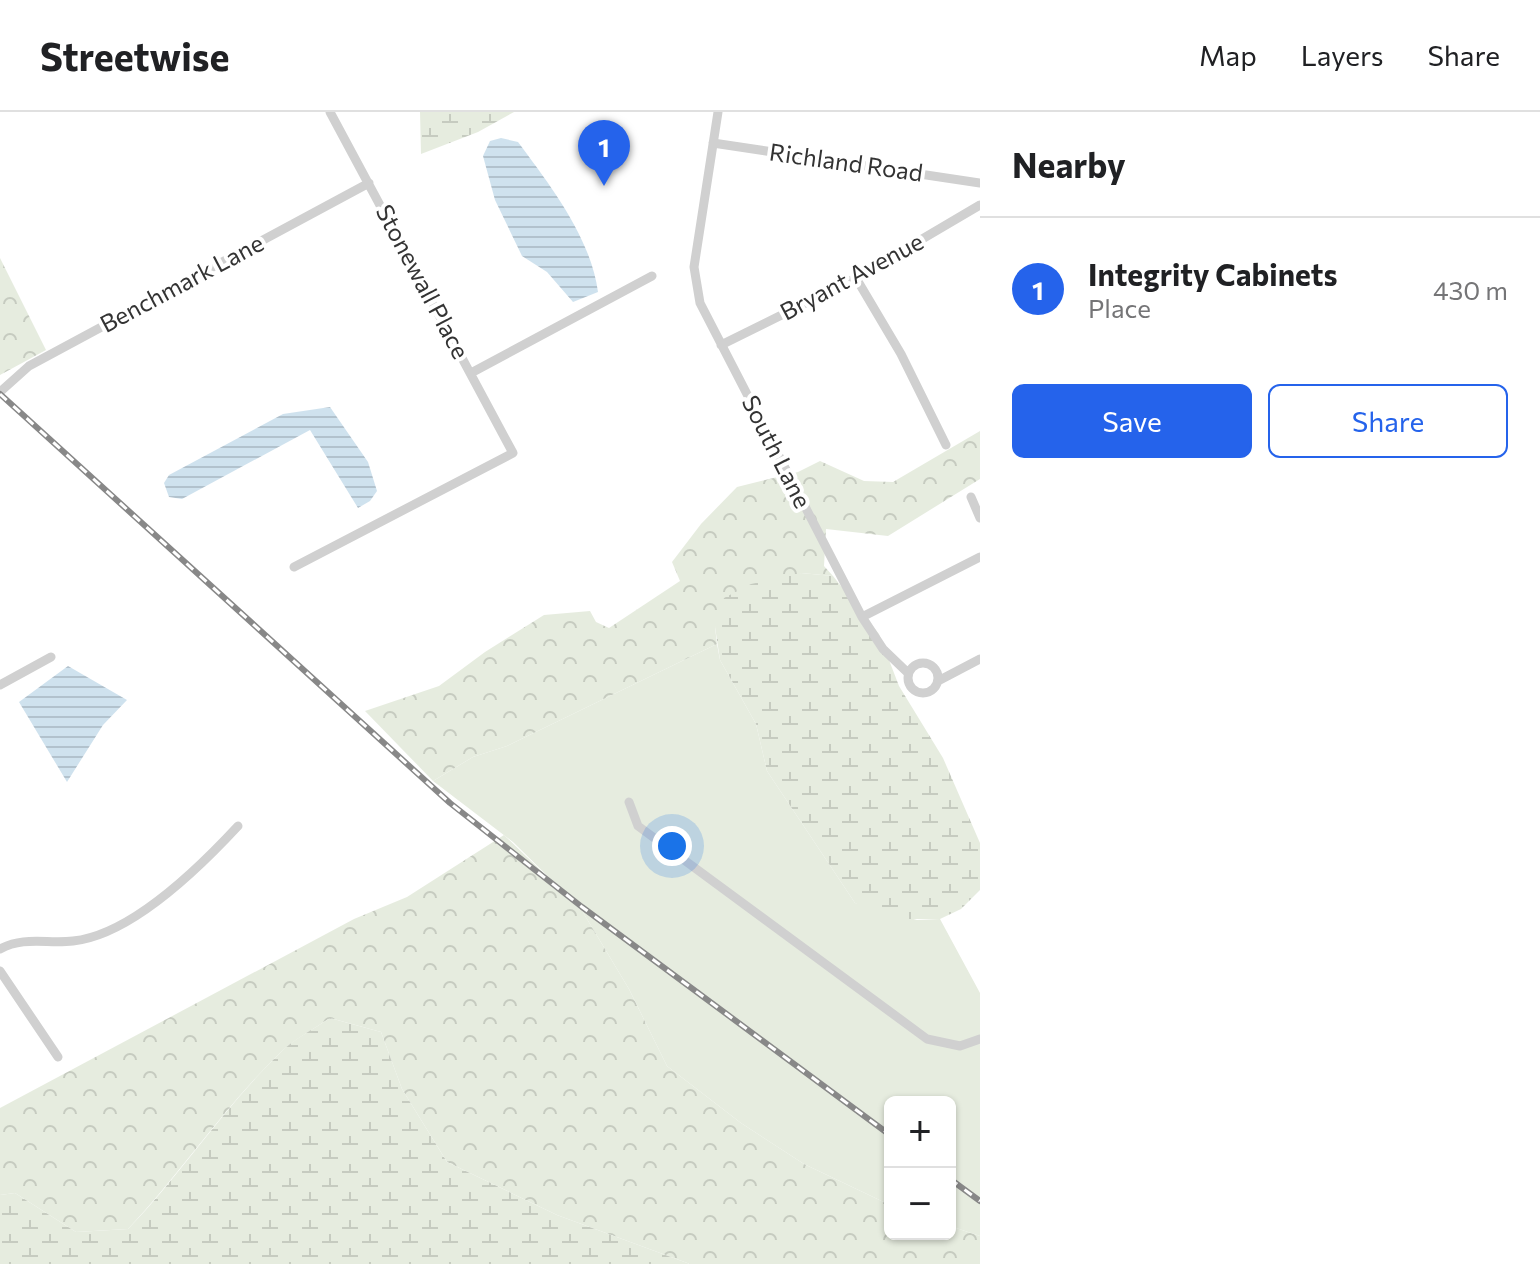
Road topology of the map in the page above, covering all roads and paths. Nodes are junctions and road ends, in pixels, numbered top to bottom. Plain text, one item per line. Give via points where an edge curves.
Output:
1 (330, 112) edge
2 (718, 112) edge
3 (713, 143) junction
4 (369, 183) junction
5 (980, 183) edge
6 (980, 205) edge
7 (652, 276) dead end
8 (856, 278) junction
9 (721, 345) junction
10 (471, 373) junction
11 (0, 392) edge
12 (946, 445) dead end
13 (971, 497) dead end
14 (980, 518) edge
15 (980, 557) edge
16 (294, 567) dead end
17 (862, 617) junction
18 (51, 657) dead end
19 (980, 659) edge
20 (908, 673) junction
21 (938, 681) junction
22 (0, 685) edge
23 (629, 802) dead end
24 (238, 826) dead end
25 (0, 949) edge
26 (0, 971) edge
27 (980, 1039) edge
28 (58, 1057) dead end

1 - 4 street, Stonewall Place
2 - 3 street
3 - 5 street, Richland Road
3 - 9 street, South Lane via 694,286
4 - 10 street, Stonewall Place
4 - 11 street, Benchmark Lane via 29,366
6 - 8 street, Bryant Avenue
7 - 10 street
8 - 9 street, Bryant Avenue
8 - 12 street
9 - 17 street, South Lane
10 - 16 street, Stonewall Place via 513,453
13 - 14 street
15 - 17 street
17 - 20 street, South Lane via 883,649
18 - 22 street
19 - 21 street
20 - 21 street via 925,663 937,671
20 - 21 street via 908,683 919,694 930,692
23 - 27 street via 638,826 927,1039 960,1046
24 - 25 street via 182,883 114,926 73,941 27,940
26 - 28 street

